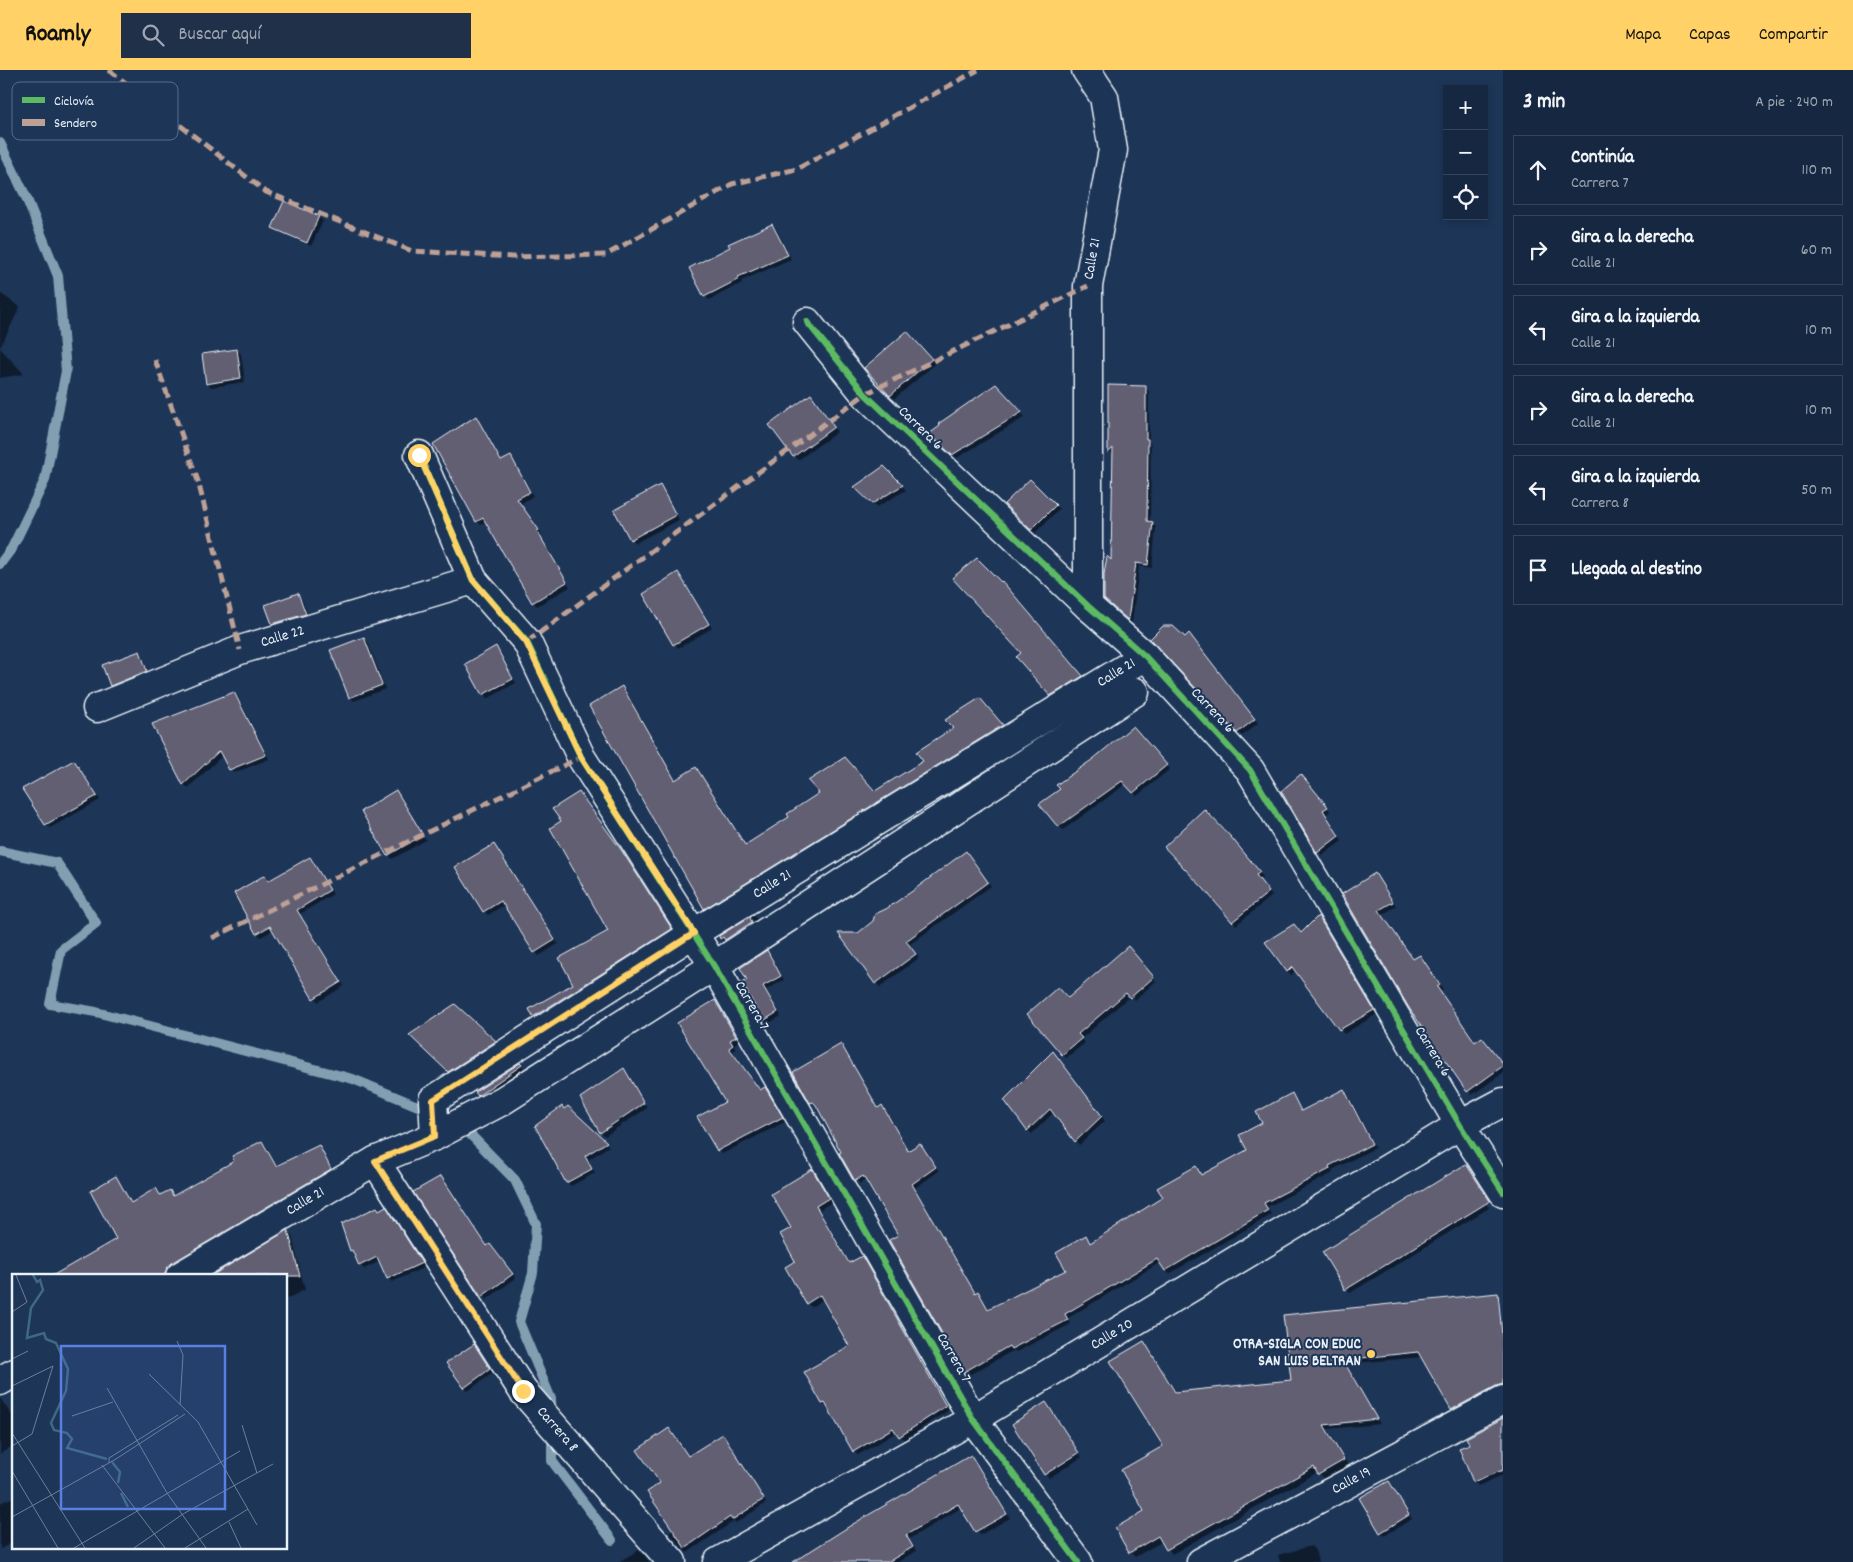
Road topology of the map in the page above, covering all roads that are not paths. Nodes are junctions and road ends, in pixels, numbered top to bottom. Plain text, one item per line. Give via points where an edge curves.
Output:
1 (1086, 70) edge
2 (807, 322) dead end
3 (419, 455) dead end
4 (473, 580) junction
5 (1088, 606) junction
6 (1145, 656) junction
7 (1135, 692) dead end
8 (97, 708) dead end
9 (694, 933) junction
10 (714, 966) junction
11 (1503, 1102) edge
12 (1460, 1125) junction
13 (435, 1136) junction
14 (375, 1161) junction
15 (1503, 1192) edge
16 (183, 1274) edge
17 (12, 1374) edge
18 (0, 1381) edge
19 (1503, 1400) edge
20 (974, 1419) junction
21 (672, 1562) edge
22 (718, 1562) edge
23 (1078, 1562) edge
24 (1201, 1562) edge

1 - 5 street, Calle 21 via 1104,97 1113,150 1088,286
2 - 5 street, Carrera 6 via 865,394
3 - 4 street, Carrera 7
4 - 8 street, Calle 22 via 240,650
4 - 9 street, Carrera 7 via 526,642 581,757
5 - 6 street, Carrera 6
6 - 9 street, Calle 21
6 - 12 street, Carrera 6 via 1250,770
7 - 10 street, Calle 21
9 - 10 street, Carrera 7
9 - 13 street, Calle 21 via 433,1100
10 - 13 street, Calle 21 via 502,1101
10 - 20 street, Carrera 7
11 - 12 street, Calle 20
12 - 15 street, Carrera 6
12 - 20 street, Calle 20
13 - 14 street, Calle 21
14 - 16 street, Calle 21
14 - 21 street, Carrera 8 via 523,1391
17 - 18 street
19 - 24 street, Calle 19
20 - 22 street, Calle 20
20 - 23 street, Carrera 7

